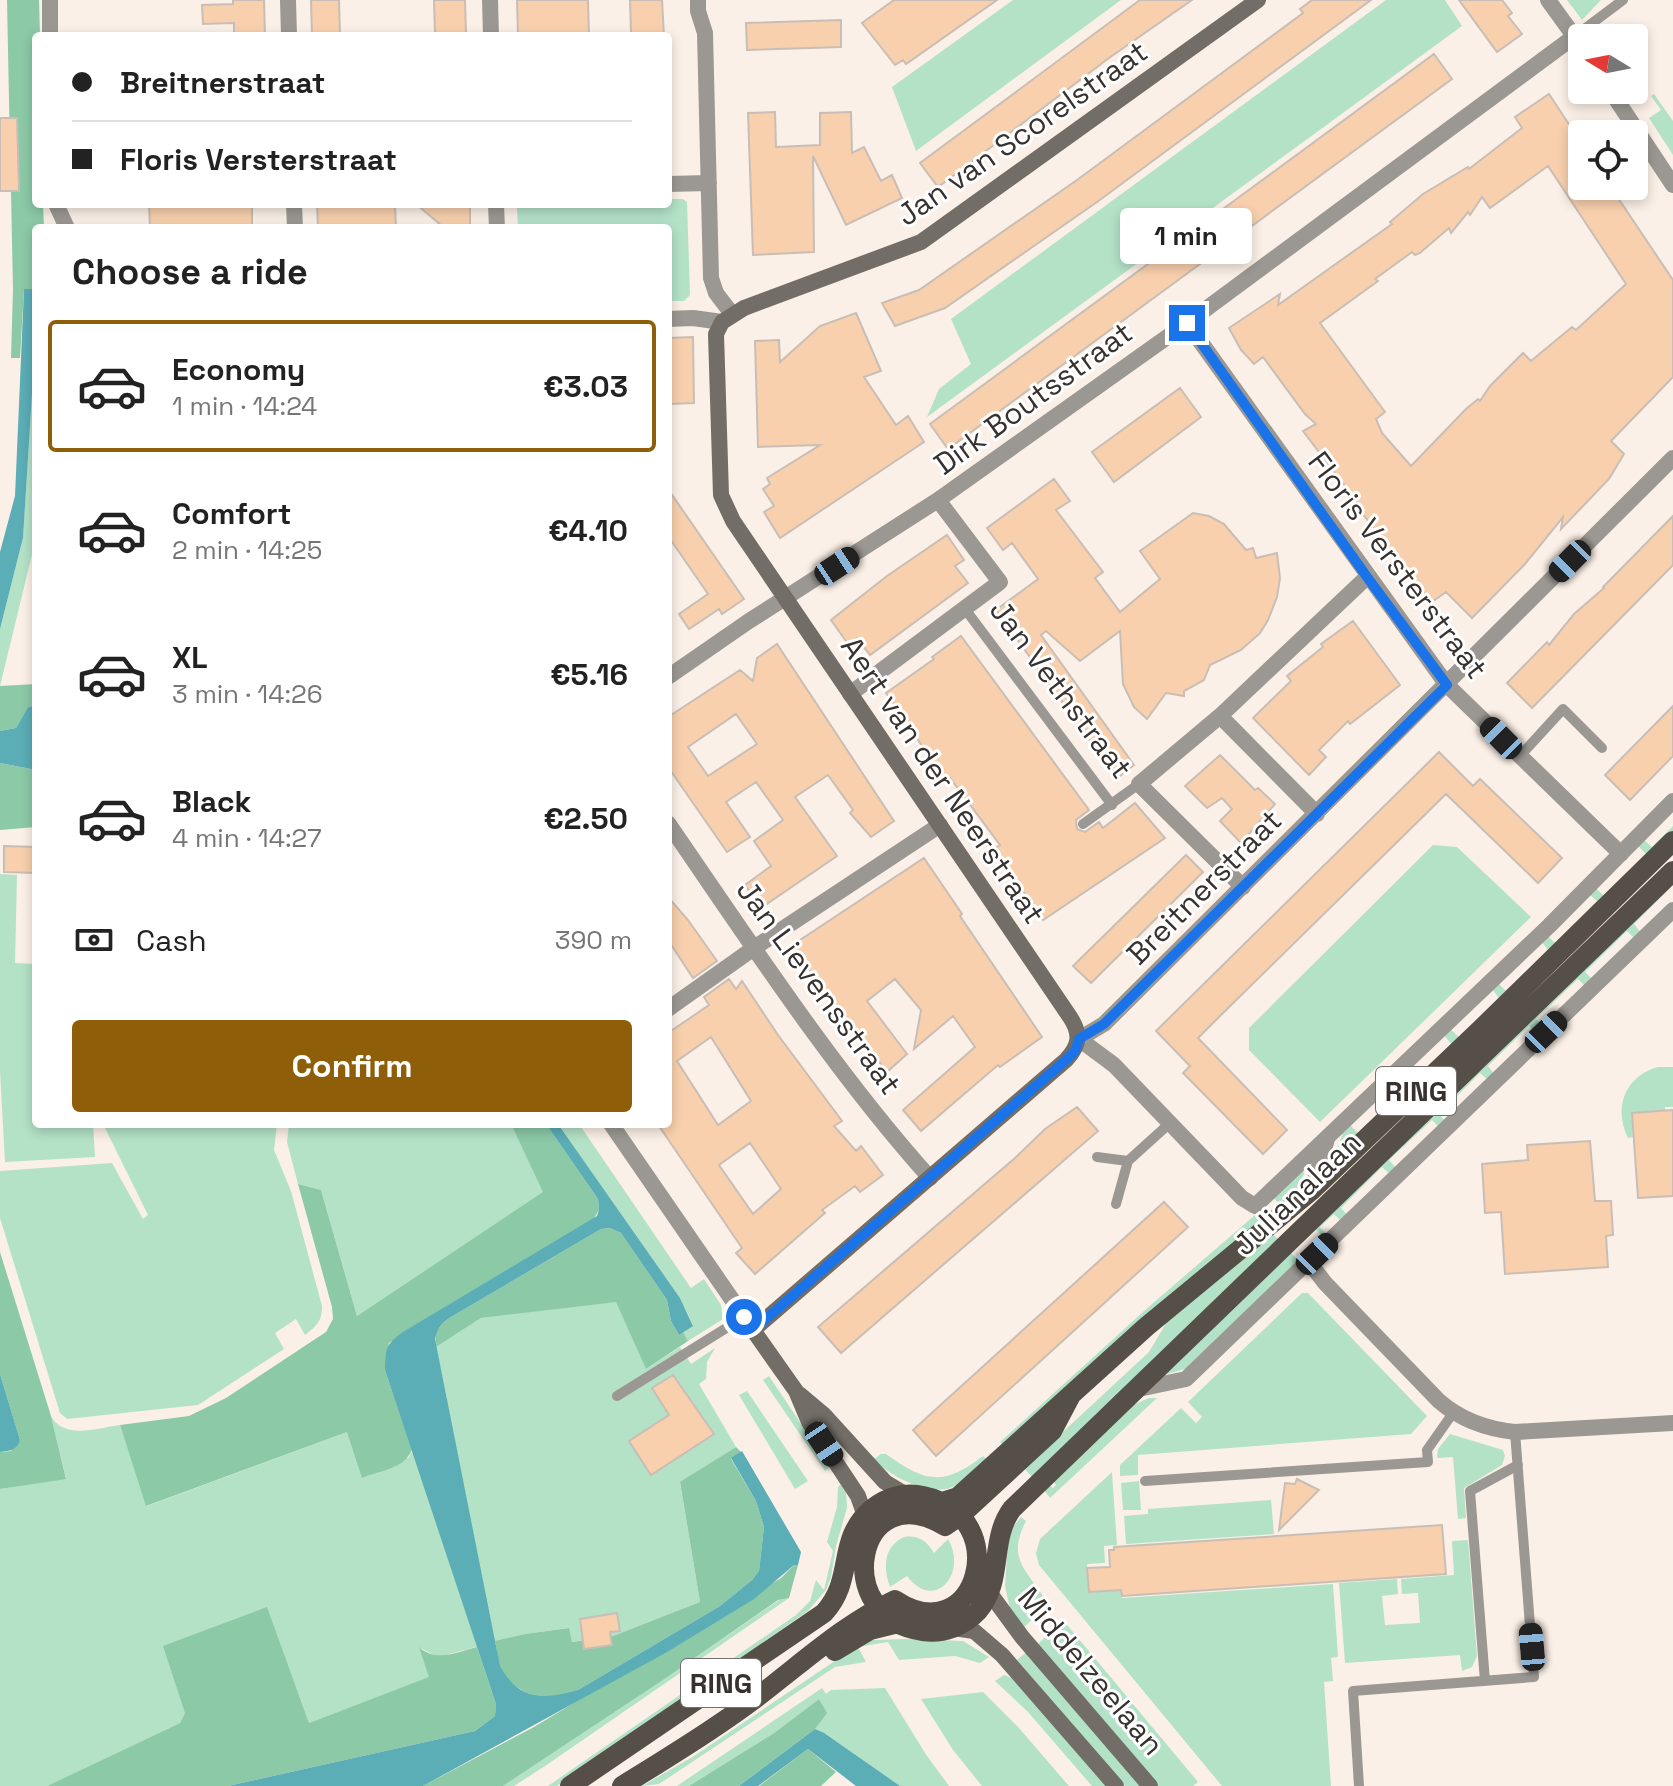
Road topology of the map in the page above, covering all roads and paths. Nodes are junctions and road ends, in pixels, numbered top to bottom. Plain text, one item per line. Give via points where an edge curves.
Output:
1 (50, 0) edge
2 (288, 0) edge
3 (490, 0) edge
4 (698, 0) edge
5 (1258, 0) edge
6 (1548, 0) edge
7 (1623, 0) edge
8 (1597, 24) edge
9 (1568, 28) edge
10 (50, 32) edge
11 (289, 32) edge
12 (491, 32) edge
13 (1568, 49) edge
14 (1619, 104) edge
15 (709, 183) junction
16 (672, 184) edge
17 (1673, 185) edge
18 (727, 318) junction
19 (672, 319) edge
20 (1187, 323) junction
21 (1673, 458) edge
22 (938, 500) junction
23 (1367, 577) junction
24 (786, 599) junction
25 (965, 609) junction
26 (672, 674) edge
27 (1447, 685) junction
28 (850, 694) junction
29 (1220, 716) junction
30 (1602, 748) dead end
31 (1520, 756) junction
32 (1139, 784) junction
33 (1673, 801) edge
34 (1112, 805) junction
35 (1317, 814) junction
36 (1083, 824) dead end
37 (940, 825) junction
38 (672, 829) edge
39 (1673, 841) edge
40 (1621, 854) junction
41 (1673, 871) edge
42 (1243, 887) junction
43 (1673, 910) edge
44 (754, 948) junction
45 (672, 1006) edge
46 (1079, 1039) junction
47 (1170, 1123) junction
48 (614, 1128) edge
49 (1328, 1138) junction
50 (1097, 1157) dead end
51 (1128, 1161) junction
52 (930, 1178) junction
53 (1312, 1190) junction
54 (1116, 1204) dead end
55 (1255, 1206) joint
56 (1309, 1262) junction
57 (748, 1324) junction
58 (1134, 1390) junction
59 (796, 1391) junction
60 (1071, 1395) junction
61 (617, 1396) dead end
62 (1453, 1413) junction
63 (1673, 1423) edge
64 (1515, 1432) junction
65 (1518, 1465) junction
66 (1145, 1481) dead end
67 (905, 1494) junction
68 (942, 1502) junction
69 (961, 1515) junction
70 (865, 1516) junction
71 (868, 1542) junction
72 (977, 1568) junction
73 (989, 1592) junction
74 (878, 1608) junction
75 (898, 1623) junction
76 (953, 1628) junction
77 (778, 1681) junction
78 (1485, 1681) junction
79 (570, 1786) edge
80 (622, 1786) edge
81 (1116, 1786) edge
82 (1150, 1786) edge
83 (1359, 1786) edge

1 - 10 street
2 - 11 street
3 - 12 street
4 - 15 street via 705,33
5 - 18 street, Jan van Scorelstraat via 921,242
6 - 9 street
7 - 8 lane
13 - 20 street, Dirk Boutsstraat
14 - 17 street
15 - 16 street
15 - 18 street via 711,278
18 - 19 street, Jan van Scorelstraat
18 - 24 street, Aert van der Neerstraat via 715,346 721,495
20 - 22 street, Dirk Boutsstraat
20 - 23 street, Floris Versterstraat
21 - 27 street, Breitnerstraat
22 - 24 street, Dirk Boutsstraat
22 - 25 street, Jan Vethstraat via 1000,582
23 - 27 street, Floris Versterstraat
23 - 29 street
24 - 26 street, Dirk Boutsstraat
24 - 28 street, Aert van der Neerstraat
25 - 28 street
25 - 34 lane, Jan Vethstraat
27 - 31 street, Floris Versterstraat
27 - 35 street, Breitnerstraat
28 - 37 street, Aert van der Neerstraat
29 - 32 street
29 - 35 street
30 - 31 lane via 1563,709
31 - 40 street, Floris Versterstraat
32 - 34 lane, Jan Vethstraat
32 - 42 street, Jan Vethstraat
33 - 40 street, Julianalaan
34 - 36 lane, Jan Vethstraat
35 - 42 street, Breitnerstraat
37 - 44 street
37 - 46 street, Aert van der Neerstraat via 1070,1017
38 - 44 street, Jan Lievensstraat
39 - 53 main road, Julianalaan / RING
40 - 49 street, Julianalaan
41 - 58 main road, Julianalaan / RING
42 - 46 street, Breitnerstraat via 1104,1024
43 - 56 street, Julianalaan
44 - 45 street
44 - 52 street, Jan Lievensstraat via 868,1104
46 - 47 street, Aert van der Neerstraat via 1114,1065
46 - 52 street, Breitnerstraat via 1066,1060
47 - 51 lane
47 - 55 street, Aert van der Neerstraat
48 - 57 street
49 - 53 street, Julianalaan
49 - 55 street, Julianalaan
50 - 51 lane
51 - 54 lane
52 - 57 street, Breitnerstraat
53 - 60 main road, Julianalaan / RING
56 - 58 street, Julianalaan via 1186,1379
56 - 62 street
57 - 59 street
57 - 61 lane
58 - 73 main road, Julianalaan / RING via 1012,1509 1001,1528
59 - 67 street via 885,1482
59 - 70 street
60 - 68 main road, Julianalaan / RING via 958,1497
60 - 69 main road, Julianalaan / RING via 1052,1431
62 - 64 street
62 - 66 lane via 1427,1450 1428,1462
63 - 64 street
64 - 65 lane
65 - 78 lane via 1470,1491
65 - 78 lane via 1534,1677
67 - 68 main road
67 - 70 main road via 885,1500
68 - 69 main road
69 - 71 main road via 945,1526 926,1515 903,1513 882,1523
69 - 72 main road via 975,1541
70 - 71 main road
70 - 79 main road, RING via 851,1536 841,1588 824,1613
71 - 74 main road via 865,1583
72 - 73 main road
72 - 74 main road via 966,1595 943,1612 916,1612 895,1600
73 - 76 main road, RING via 978,1610
73 - 82 street, Middelzeelaan
74 - 75 main road
74 - 77 main road, RING via 813,1650
75 - 76 main road via 928,1632
75 - 77 main road, RING via 870,1630
76 - 81 street, Middelzeelaan via 974,1631 1002,1655
77 - 80 main road, RING
78 - 83 lane via 1353,1691

